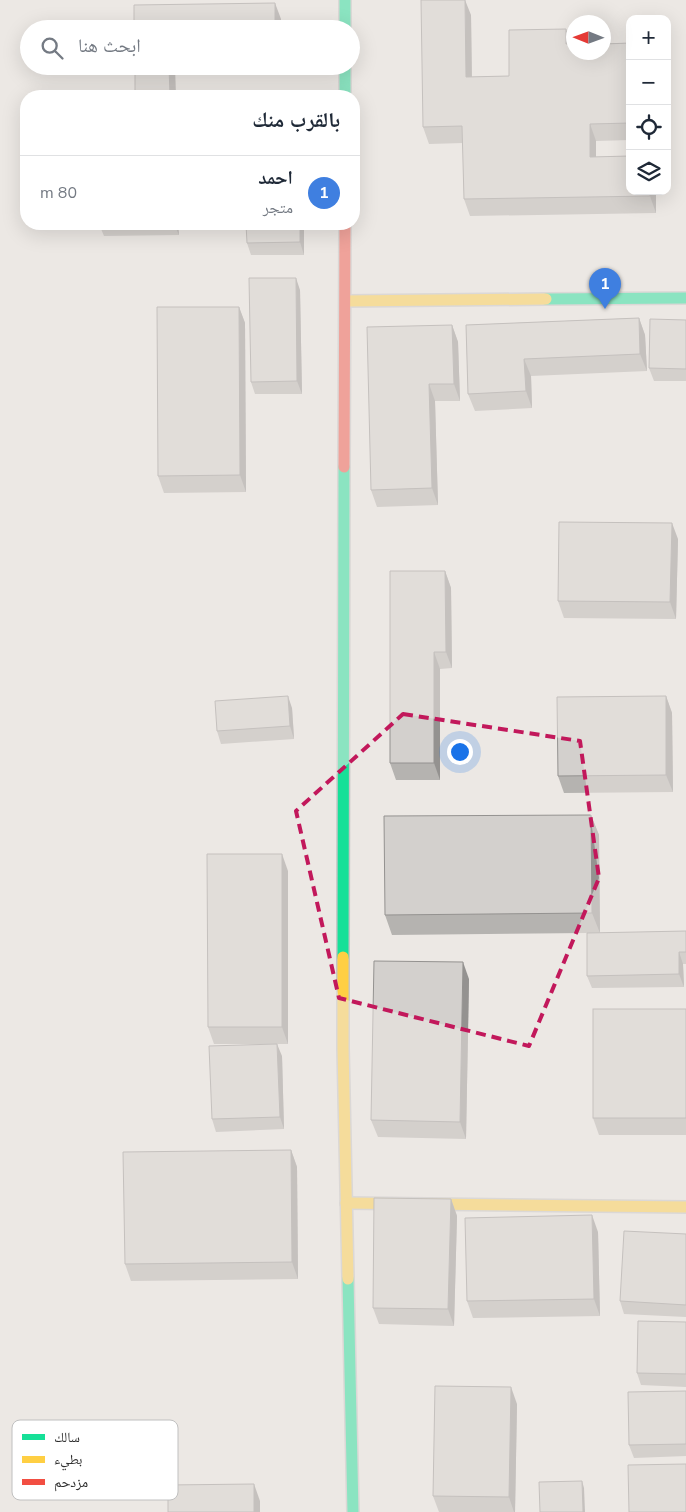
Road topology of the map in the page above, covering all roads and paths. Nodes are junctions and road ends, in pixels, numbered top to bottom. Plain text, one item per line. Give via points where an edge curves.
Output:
1 (345, 0) edge
2 (345, 20) edge
3 (345, 75) edge
4 (345, 90) edge
5 (346, 230) edge
6 (686, 298) edge
7 (346, 301) junction
8 (346, 1203) junction
9 (686, 1207) edge
10 (353, 1512) edge

1 - 2 street
3 - 4 street
5 - 7 street
6 - 7 street
7 - 8 street via 343,1048
8 - 9 street
8 - 10 street

